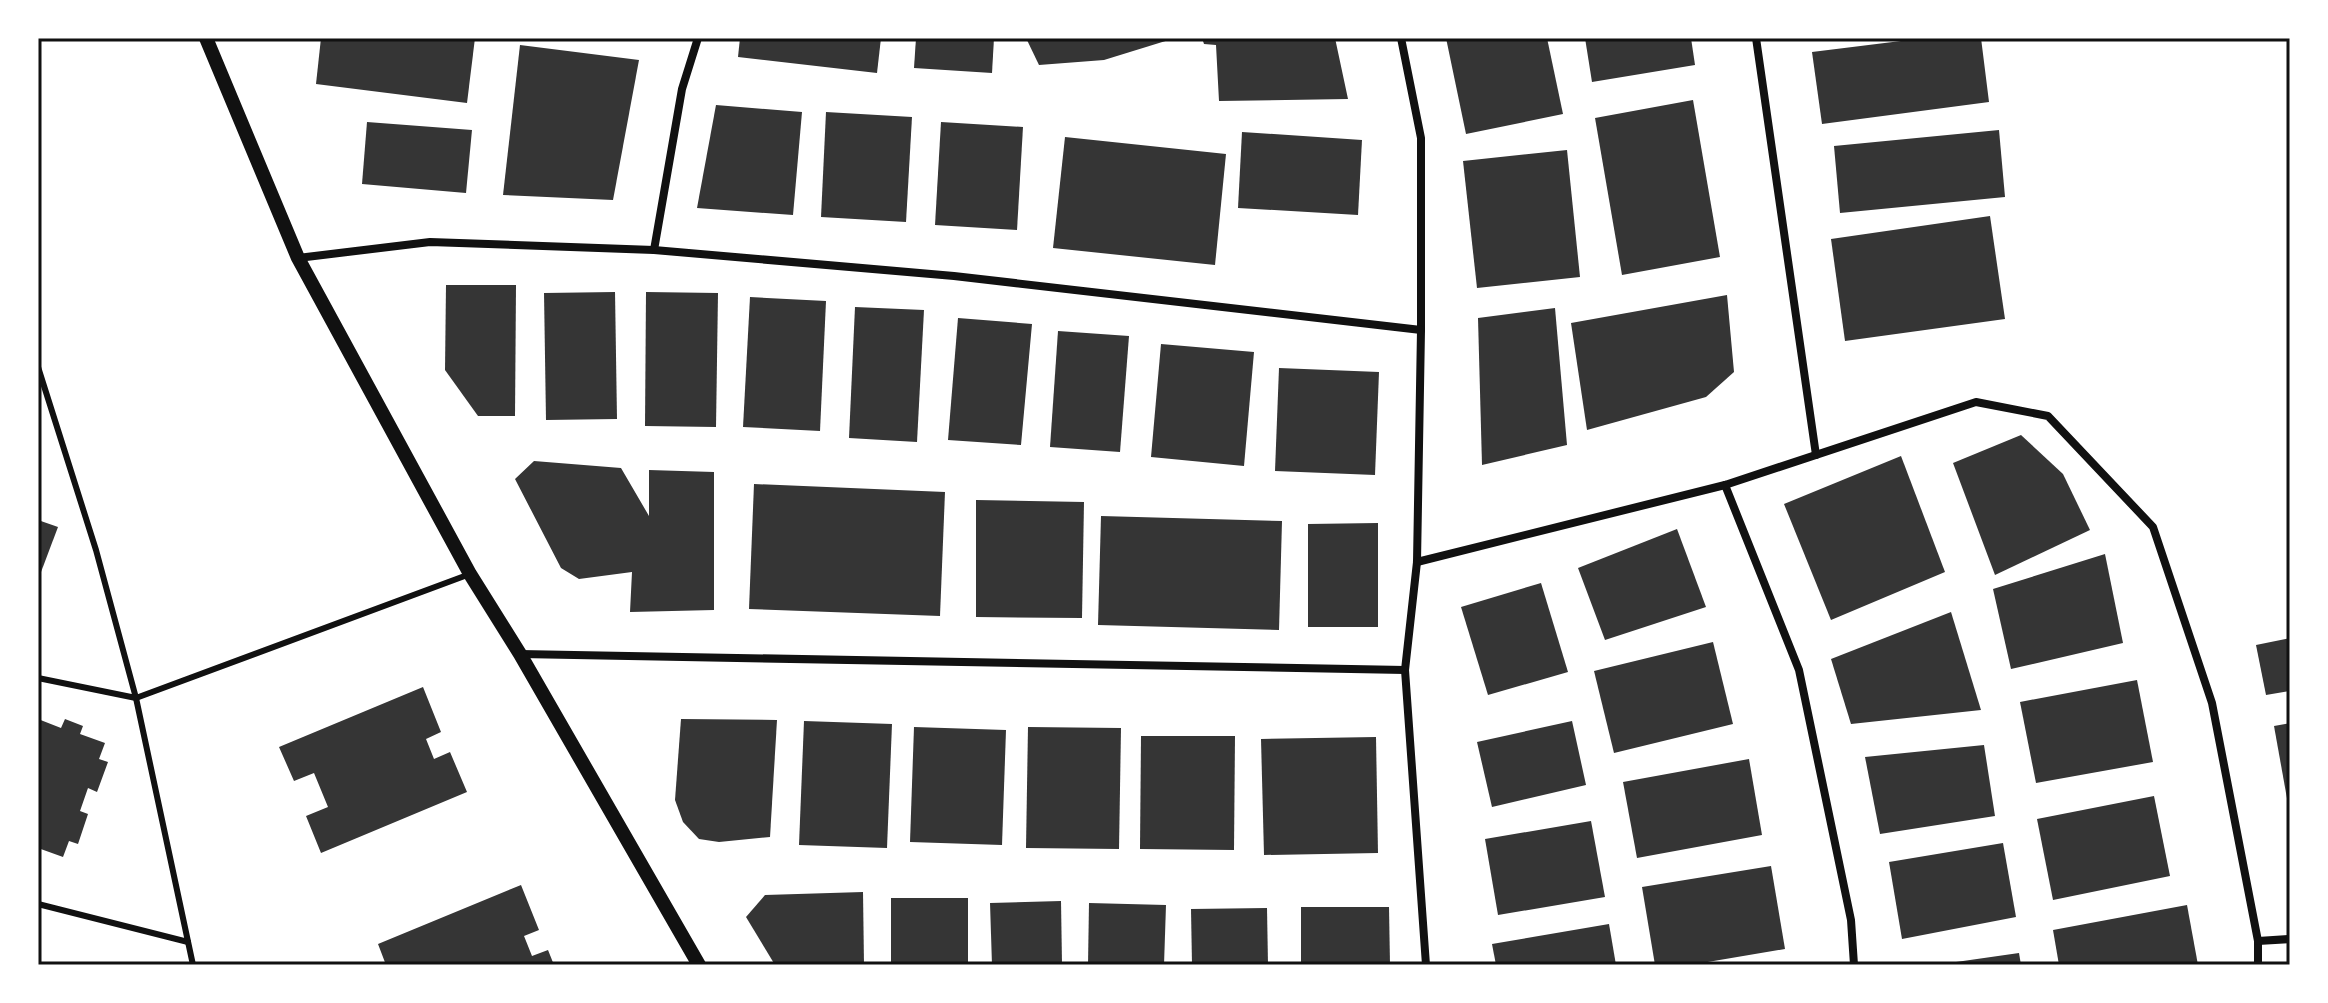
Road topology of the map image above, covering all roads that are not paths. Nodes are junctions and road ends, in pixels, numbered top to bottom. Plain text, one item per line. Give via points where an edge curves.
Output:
1 (206, 38) edge
2 (698, 38) edge
3 (1401, 38) edge
4 (1756, 38) edge
5 (654, 250) junction
6 (298, 258) junction
7 (1421, 330) junction
8 (38, 367) edge
9 (1816, 455) junction
10 (1725, 485) junction
11 (1417, 562) junction
12 (470, 574) junction
13 (520, 654) junction
14 (1405, 670) junction
15 (38, 678) edge
16 (136, 698) junction
17 (38, 904) edge
18 (2290, 939) edge
19 (2258, 941) junction
20 (188, 942) junction
21 (193, 965) edge
22 (699, 965) edge
23 (1426, 965) edge
24 (1854, 965) edge
25 (2258, 965) edge

1 - 6 street
2 - 5 street via 682,89
3 - 7 street via 1421,138
4 - 9 street
5 - 6 street via 430,242
5 - 7 street via 954,276
6 - 12 street
7 - 11 street
8 - 16 lane
9 - 10 street
9 - 19 street via 1976,402 2048,416 2153,527 2212,703
10 - 11 street
10 - 24 street via 1799,670 1851,920
11 - 14 street
12 - 13 street
12 - 16 lane
13 - 14 street
13 - 22 street
14 - 23 street
15 - 16 lane
16 - 20 lane
17 - 20 lane
18 - 19 street
19 - 25 street
20 - 21 lane

